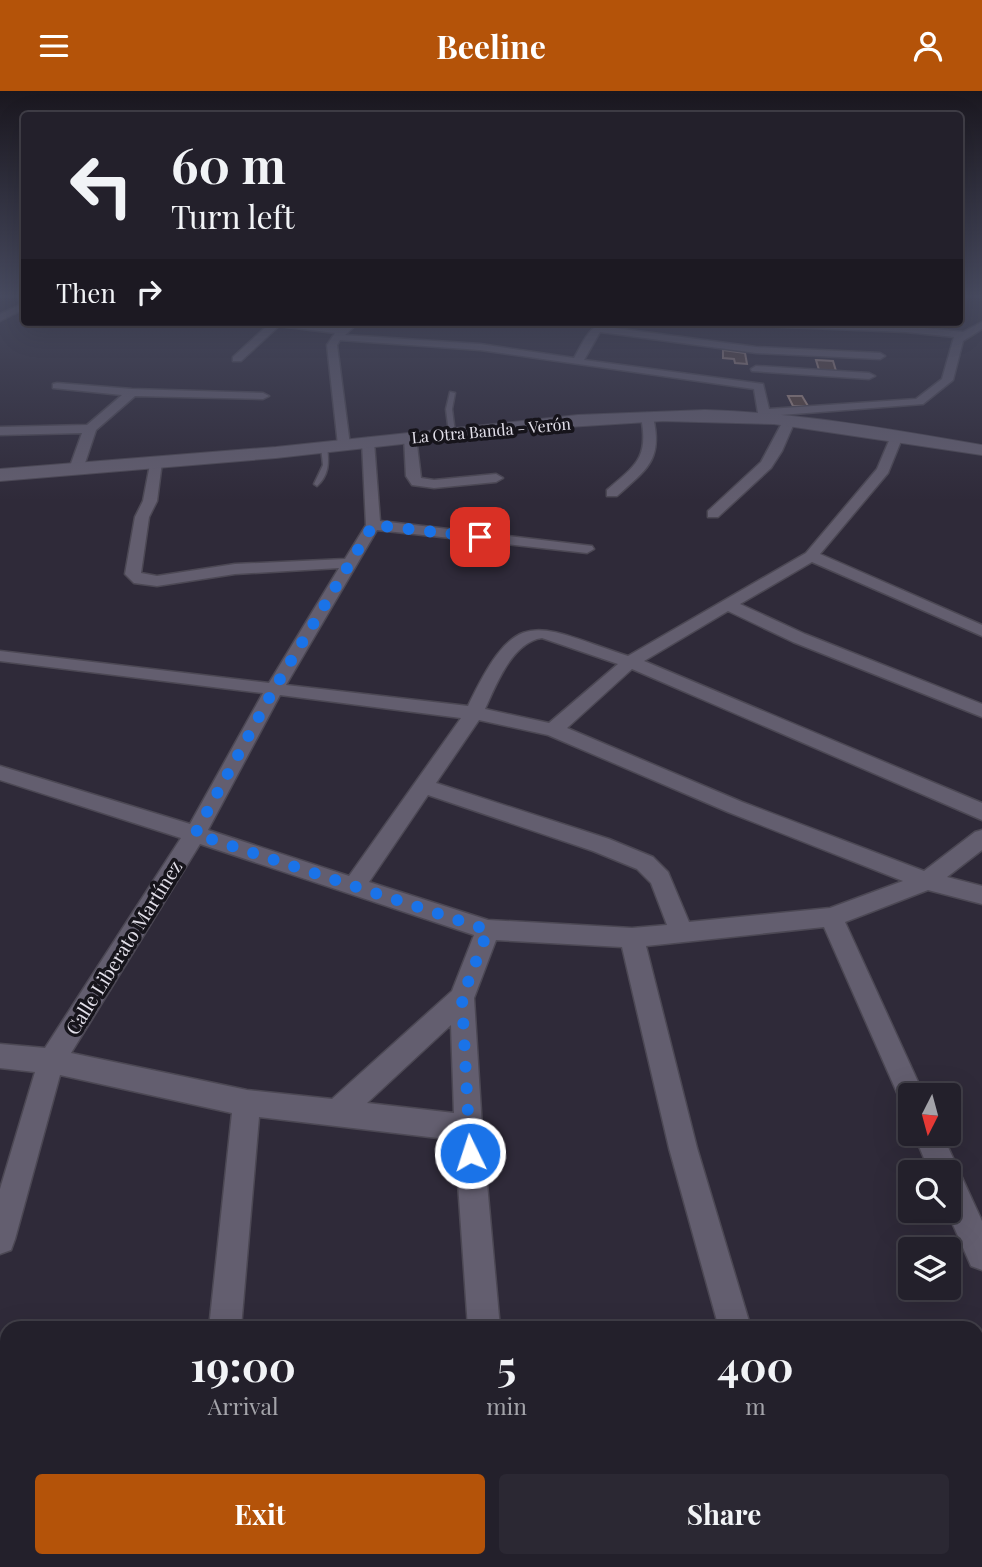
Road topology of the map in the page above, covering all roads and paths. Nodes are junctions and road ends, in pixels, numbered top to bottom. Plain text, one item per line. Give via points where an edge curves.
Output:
1 (334, 364) edge
2 (592, 364) edge
3 (756, 364) edge
4 (951, 364) edge
5 (756, 369) junction
6 (869, 376) dead end
7 (57, 386) dead end
8 (759, 386) junction
9 (132, 392) junction
10 (452, 393) dead end
11 (263, 396) dead end
12 (762, 415) junction
13 (647, 417) junction
14 (789, 421) junction
15 (90, 429) junction
16 (0, 431) edge
17 (452, 433) junction
18 (897, 436) junction
19 (410, 437) junction
20 (368, 443) junction
21 (344, 445) junction
22 (324, 447) junction
23 (982, 450) edge
24 (156, 462) junction
25 (76, 469) junction
26 (0, 475) edge
27 (496, 478) dead end
28 (317, 484) dead end
29 (612, 493) dead end
30 (713, 514) dead end
31 (373, 525) junction
32 (587, 548) dead end
33 (811, 556) junction
34 (350, 563) junction
35 (726, 604) junction
36 (982, 631) edge
37 (0, 656) edge
38 (631, 662) junction
39 (274, 689) junction
40 (982, 711) edge
41 (474, 713) junction
42 (553, 730) junction
43 (0, 773) edge
44 (423, 786) junction
45 (982, 812) edge
46 (195, 834) junction
47 (982, 838) edge
48 (927, 881) junction
49 (354, 886) junction
50 (982, 895) edge
51 (831, 917) junction
52 (488, 930) junction
53 (680, 933) junction
54 (632, 938) junction
55 (462, 998) junction
56 (0, 1056) edge
57 (51, 1061) junction
58 (906, 1083) edge
59 (247, 1103) junction
60 (339, 1111) junction
61 (468, 1128) junction
62 (961, 1209) edge
63 (0, 1240) edge
64 (982, 1255) edge
65 (227, 1321) edge
66 (483, 1321) edge
67 (733, 1321) edge

1 - 21 street
2 - 8 street
3 - 5 street
4 - 12 street via 947,380 919,402
5 - 6 street
5 - 8 street
7 - 9 street
8 - 12 street
9 - 11 street
9 - 15 street
10 - 17 lane
12 - 13 main road, La Otra Banda - Verón
12 - 14 main road, La Otra Banda - Verón
13 - 17 main road, La Otra Banda - Verón
13 - 29 street via 653,438 650,456
14 - 18 main road, La Otra Banda - Verón
14 - 30 street via 766,465
15 - 16 street
15 - 25 street
17 - 19 main road, La Otra Banda - Verón
18 - 23 main road, La Otra Banda - Verón
18 - 33 street via 883,470
19 - 20 main road, La Otra Banda - Verón
19 - 27 street via 417,482
20 - 21 main road, La Otra Banda - Verón
20 - 31 street
21 - 22 main road, La Otra Banda - Verón
22 - 24 main road, La Otra Banda - Verón
22 - 28 lane via 326,465
24 - 25 main road, La Otra Banda - Verón
24 - 34 street via 133,575 140,580
25 - 26 main road, La Otra Banda - Verón
31 - 32 street
31 - 34 street, Calle Liberato Martínez
33 - 35 street
33 - 36 street
34 - 39 street, Calle Liberato Martínez
35 - 38 street
35 - 40 street
37 - 39 street
38 - 41 street via 543,633 527,635 512,647
38 - 42 street
38 - 45 street
39 - 41 street
39 - 46 street, Calle Liberato Martínez
41 - 42 street
41 - 44 street
42 - 48 street
43 - 46 street
44 - 49 street
44 - 53 street via 645,863 660,878
46 - 49 street
46 - 57 street, Calle Liberato Martínez
47 - 48 street
48 - 50 street
48 - 51 street
49 - 52 street
51 - 53 street
51 - 58 street
52 - 54 street
52 - 55 street
53 - 54 street
54 - 67 street via 683,1149
55 - 60 street
55 - 61 street
56 - 57 street
57 - 59 street
57 - 63 street, Calle Liberato Martínez
59 - 60 street
59 - 65 street
60 - 61 street
61 - 66 street
62 - 64 street

